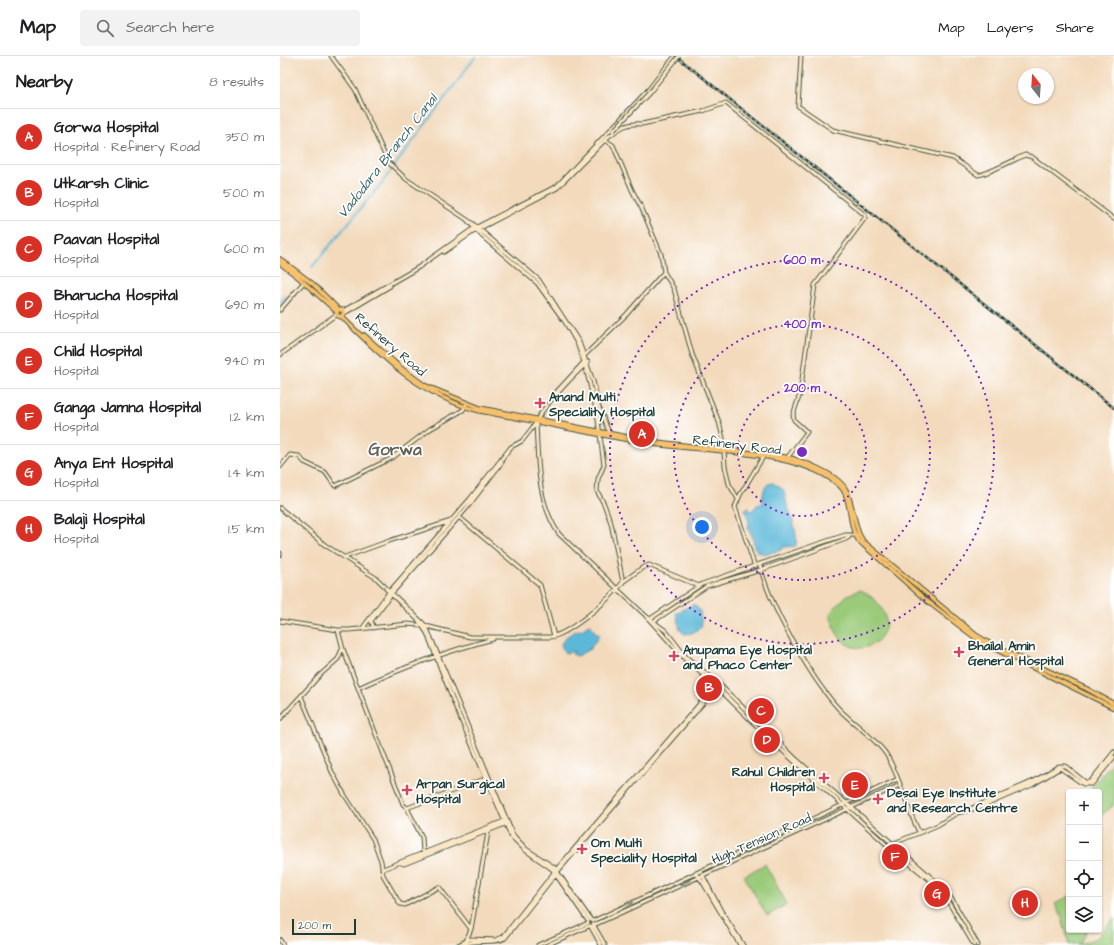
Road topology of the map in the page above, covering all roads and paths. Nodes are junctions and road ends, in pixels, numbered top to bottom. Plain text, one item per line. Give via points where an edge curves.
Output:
1 (331, 56) edge
2 (676, 56) edge
3 (679, 56) edge
4 (801, 56) edge
5 (608, 136) junction
6 (605, 140) junction
7 (1114, 219) edge
8 (477, 229) junction
9 (280, 259) edge
10 (280, 263) edge
11 (294, 271) junction
12 (664, 272) junction
13 (304, 282) junction
14 (547, 294) junction
15 (280, 310) edge
16 (340, 313) junction
17 (280, 355) edge
18 (585, 355) junction
19 (586, 362) junction
20 (466, 405) junction
21 (536, 421) junction
22 (599, 432) junction
23 (610, 435) junction
24 (724, 451) junction
25 (763, 457) junction
26 (787, 459) junction
27 (280, 467) edge
28 (495, 470) junction
29 (738, 499) junction
30 (280, 508) edge
31 (458, 519) junction
32 (451, 521) junction
33 (857, 536) junction
34 (848, 537) junction
35 (345, 557) junction
36 (415, 565) junction
37 (760, 565) junction
38 (756, 569) junction
39 (761, 570) junction
40 (624, 580) junction
41 (698, 586) junction
42 (618, 588) junction
43 (703, 588) junction
44 (390, 593) junction
45 (280, 621) edge
46 (651, 621) junction
47 (424, 626) junction
48 (374, 628) junction
49 (362, 629) junction
50 (338, 630) junction
51 (554, 636) junction
52 (497, 638) junction
53 (342, 649) junction
54 (1010, 655) junction
55 (438, 656) junction
56 (716, 687) junction
57 (358, 688) junction
58 (301, 696) junction
59 (1114, 704) edge
60 (1114, 708) edge
61 (280, 719) edge
62 (1114, 752) edge
63 (1114, 757) edge
64 (487, 778) junction
65 (898, 779) junction
66 (900, 785) junction
67 (844, 804) junction
68 (407, 808) junction
69 (849, 809) junction
70 (968, 810) junction
71 (505, 822) junction
72 (489, 829) junction
73 (919, 832) junction
74 (890, 845) junction
75 (423, 853) junction
76 (401, 863) junction
77 (383, 869) junction
78 (700, 870) junction
79 (556, 872) junction
80 (695, 873) junction
81 (701, 876) junction
82 (591, 924) junction
83 (471, 930) junction
84 (280, 940) edge
85 (465, 943) edge
86 (283, 945) edge
87 (458, 945) edge
88 (538, 945) edge
89 (547, 945) edge
90 (601, 945) edge
91 (605, 945) edge
92 (741, 945) edge
93 (976, 945) edge

1 - 8 street via 355,88 388,162 406,179
2 - 8 street, bridge via 648,90 557,186
3 - 5 street, bridge via 649,93
4 - 7 street via 798,106 828,128 954,158 982,176 994,168 1026,155
5 - 6 street
5 - 26 street via 619,128 633,123 642,124 703,111 726,102 865,215 815,285 800,394 793,414 794,420 807,432
6 - 8 street via 558,188
6 - 12 street via 613,145 642,208 661,254
8 - 14 street via 530,271
8 - 16 street via 422,267
9 - 11 main road, Refinery Road
10 - 11 main road, Refinery Road
11 - 13 main road, Refinery Road
11 - 16 main road, Refinery Road
12 - 18 street via 626,315
12 - 24 street via 674,289 690,348 719,422
13 - 15 street
13 - 16 main road, Refinery Road
14 - 18 street via 563,314
14 - 19 street
16 - 17 street
16 - 20 main road, Refinery Road via 406,372 424,385
18 - 19 street
19 - 21 street via 549,402
19 - 22 street
19 - 23 street via 598,405
20 - 21 main road, Refinery Road
20 - 27 street via 463,410 430,429 392,458 335,486 325,472 304,462 299,456 290,455
21 - 22 main road, Refinery Road
21 - 28 street via 522,441 514,446
21 - 42 street via 539,464 547,514 559,534
22 - 23 main road, Refinery Road
22 - 40 street via 604,465 598,479 597,491 611,523
23 - 24 main road, Refinery Road
24 - 25 main road, Refinery Road
24 - 26 main road, Refinery Road
24 - 29 street via 729,484
25 - 26 main road, Refinery Road
25 - 29 street
26 - 33 main road, Refinery Road via 824,472 842,485 847,494
28 - 31 street
28 - 32 street
29 - 38 street via 735,506
30 - 35 street via 325,545
31 - 32 street
31 - 36 street
31 - 51 street via 540,585
32 - 35 street
32 - 36 street
33 - 34 street
33 - 54 main road, Refinery Road via 976,635
34 - 37 street via 845,535
34 - 39 street
35 - 44 street via 368,572
36 - 44 street
37 - 38 street
37 - 39 street
38 - 39 street
38 - 41 street
38 - 43 street
39 - 65 street via 780,617 809,667 837,706 885,753
40 - 41 street via 650,565
40 - 42 street
41 - 43 street
41 - 46 street
42 - 46 street
42 - 51 street via 566,632
43 - 46 street
44 - 47 street
44 - 48 street via 372,619
44 - 49 street
45 - 50 street
46 - 56 street via 685,659
46 - 67 street via 666,631 686,657 719,684
47 - 48 street via 408,624
47 - 52 street via 470,637
47 - 55 street
48 - 49 street
49 - 50 street
50 - 53 street
51 - 52 street
52 - 55 street via 466,645
53 - 57 street
53 - 58 street via 338,659
54 - 59 main road, Refinery Road via 1087,688
54 - 60 main road, Refinery Road
55 - 57 street
55 - 64 street
56 - 67 street via 773,742
56 - 79 street
57 - 68 street via 403,804
58 - 61 street
58 - 77 street via 332,772 373,839
62 - 70 street via 1090,782 1085,782 1065,766 1059,766 1036,780
63 - 70 street via 1090,785 1084,784 1060,768 1032,785
64 - 68 street
64 - 71 street
65 - 66 street
65 - 67 street, High Tension Road
66 - 69 street, High Tension Road
66 - 73 street
67 - 69 street
67 - 78 street, High Tension Road
68 - 75 street via 422,837
69 - 74 street
69 - 81 street, High Tension Road
70 - 73 street
71 - 72 street
71 - 79 street via 517,843
72 - 75 street
72 - 76 street via 404,864
72 - 83 street
73 - 74 street
74 - 93 street via 940,888
75 - 76 street
76 - 77 street
77 - 83 street via 386,882 401,905 439,887
78 - 80 street, High Tension Road
78 - 81 street
79 - 82 street
79 - 85 street via 533,905 501,942
80 - 81 street
82 -> 80 street, High Tension Road
81 -> 82 street, High Tension Road
81 - 92 street
82 - 88 street
82 - 89 street
82 - 90 street
82 - 91 street
83 - 85 street
84 - 86 street
85 - 87 street

